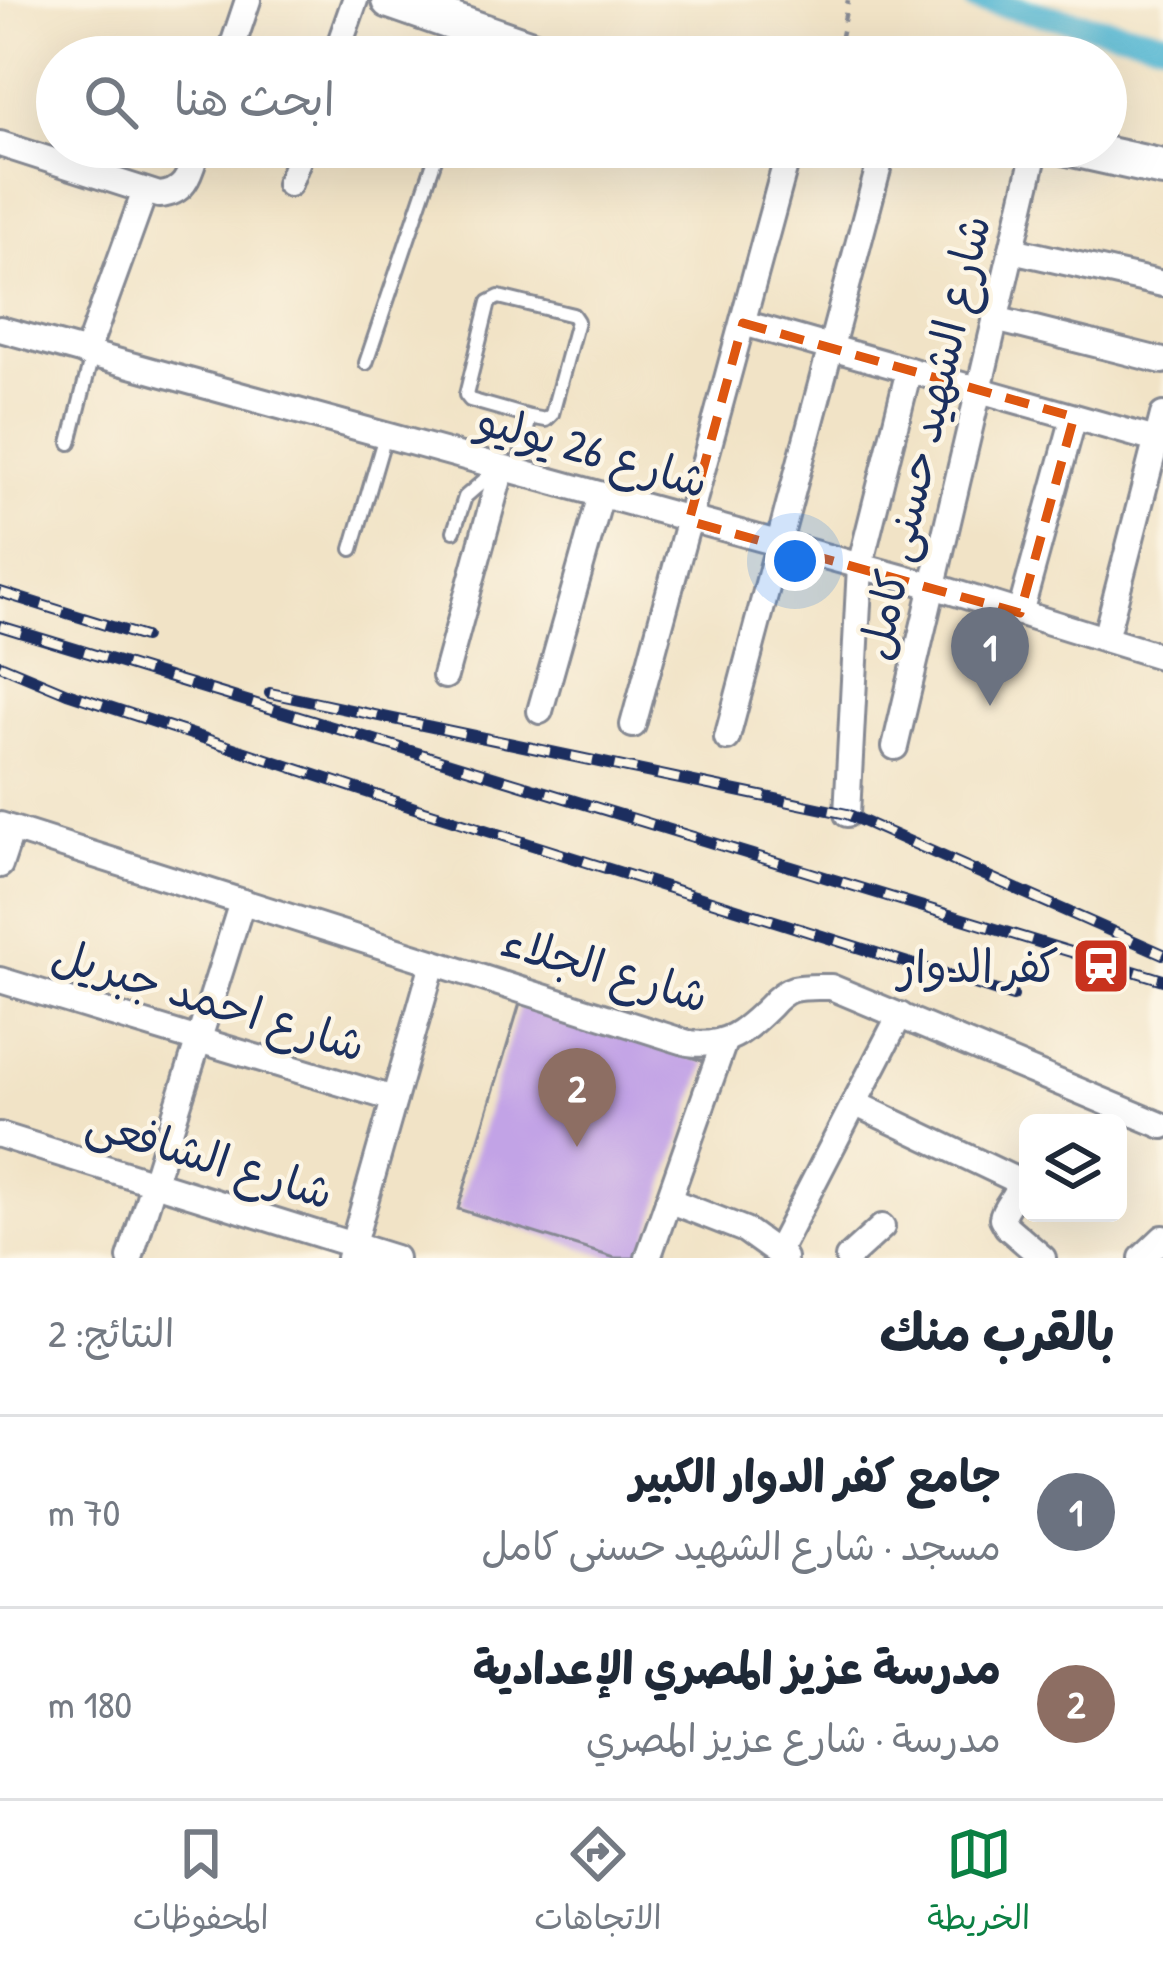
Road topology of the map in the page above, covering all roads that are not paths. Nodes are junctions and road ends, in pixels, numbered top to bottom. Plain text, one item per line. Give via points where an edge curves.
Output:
1 (248, 0) edge
2 (355, 0) edge
3 (390, 0) edge
4 (236, 36) edge
5 (342, 36) edge
6 (494, 36) edge
7 (0, 144) edge
8 (36, 155) edge
9 (1127, 159) edge
10 (1163, 167) edge
11 (76, 168) edge
12 (191, 168) edge
13 (295, 168) edge
14 (432, 168) edge
15 (784, 168) edge
16 (878, 168) edge
17 (1031, 168) edge
18 (290, 184) dead end
19 (145, 190) junction
20 (1012, 250) junction
21 (1163, 284) edge
22 (995, 319) junction
23 (743, 323) junction
24 (0, 329) edge
25 (831, 348) junction
26 (89, 355) junction
27 (1163, 361) edge
28 (366, 362) dead end
29 (909, 370) junction
30 (979, 390) junction
31 (530, 417) junction
32 (1074, 417) junction
33 (1160, 430) edge
34 (385, 436) junction
35 (70, 443) dead end
36 (506, 469) junction
37 (601, 496) junction
38 (689, 521) junction
39 (454, 531) dead end
40 (778, 544) junction
41 (352, 549) dead end
42 (860, 566) junction
43 (933, 586) junction
44 (1020, 613) junction
45 (1105, 638) junction
46 (1163, 657) edge
47 (445, 676) dead end
48 (540, 711) dead end
49 (634, 725) dead end
50 (727, 738) dead end
51 (895, 747) dead end
52 (847, 814) dead end
53 (6, 827) edge
54 (0, 866) edge
55 (242, 902) junction
56 (433, 962) junction
57 (0, 980) edge
58 (900, 1015) junction
59 (199, 1040) junction
60 (724, 1042) junction
61 (394, 1099) junction
62 (854, 1103) junction
63 (1163, 1126) edge
64 (0, 1135) edge
65 (154, 1183) junction
66 (668, 1200) junction
67 (882, 1227) dead end
68 (1163, 1238) edge
69 (351, 1251) edge
70 (781, 1255) edge
71 (130, 1258) edge
72 (395, 1258) edge
73 (648, 1258) edge
74 (848, 1258) edge
75 (1043, 1258) edge
76 (1142, 1258) edge

1 - 4 street
2 - 5 street
3 - 6 street
7 - 8 street
9 - 10 street
11 - 19 street
12 - 19 street via 182,188 167,195
13 - 18 street
14 - 28 lane
15 - 23 street
16 - 25 street
17 - 20 street, شارع الشهيد حسنى كامل
19 - 26 street
20 - 21 street
20 - 22 street, شارع الشهيد حسنى كامل
22 - 27 street
22 - 30 street, شارع الشهيد حسنى كامل
23 - 25 street
23 - 38 street
24 - 26 street, شارع 26 يوليو
25 - 29 street
25 - 40 street
26 - 34 street, شارع 26 يوليو
26 - 35 lane
29 - 30 street
29 - 42 street
30 - 32 street
30 - 43 street, شارع الشهيد حسنى كامل
31 - 31 lane via 552,414 578,321 499,297 489,302 466,395
31 - 36 lane
32 - 33 street
32 - 44 street
33 - 45 street
34 - 36 street, شارع 26 يوليو
34 - 41 lane
36 - 37 street, شارع 26 يوليو
36 - 39 lane via 465,497
36 - 47 street
37 - 38 street, شارع 26 يوليو
37 - 48 street
38 - 40 street, شارع 26 يوليو
38 - 49 street
40 - 42 street, شارع 26 يوليو
40 - 50 street
42 - 43 street, شارع 26 يوليو
42 - 52 street
43 - 44 street, شارع 26 يوليو
43 - 51 street, شارع الشهيد حسنى كامل
44 - 45 street, شارع 26 يوليو
45 - 46 street, شارع 26 يوليو
53 - 54 street
53 - 55 street, شارع الجلاء
55 - 56 street, شارع الجلاء
55 - 59 street
56 - 60 street, شارع الجلاء via 688,1043
56 - 61 street
57 - 59 street, شارع احمد جبريل
58 - 60 street, شارع الجلاء via 831,988 794,989
58 - 62 street
58 - 63 street, شارع الجلاء
59 - 61 street, شارع احمد جبريل
59 - 65 street
60 - 66 street
61 - 69 street
62 - 70 street
62 - 75 street via 1018,1181 1002,1218
64 - 65 street, شارع الشافعى
65 - 69 street, شارع الشافعى
65 - 71 street
66 - 70 street via 745,1230
66 - 73 street
67 - 74 street
68 - 76 street
69 - 72 street, شارع الشافعى

